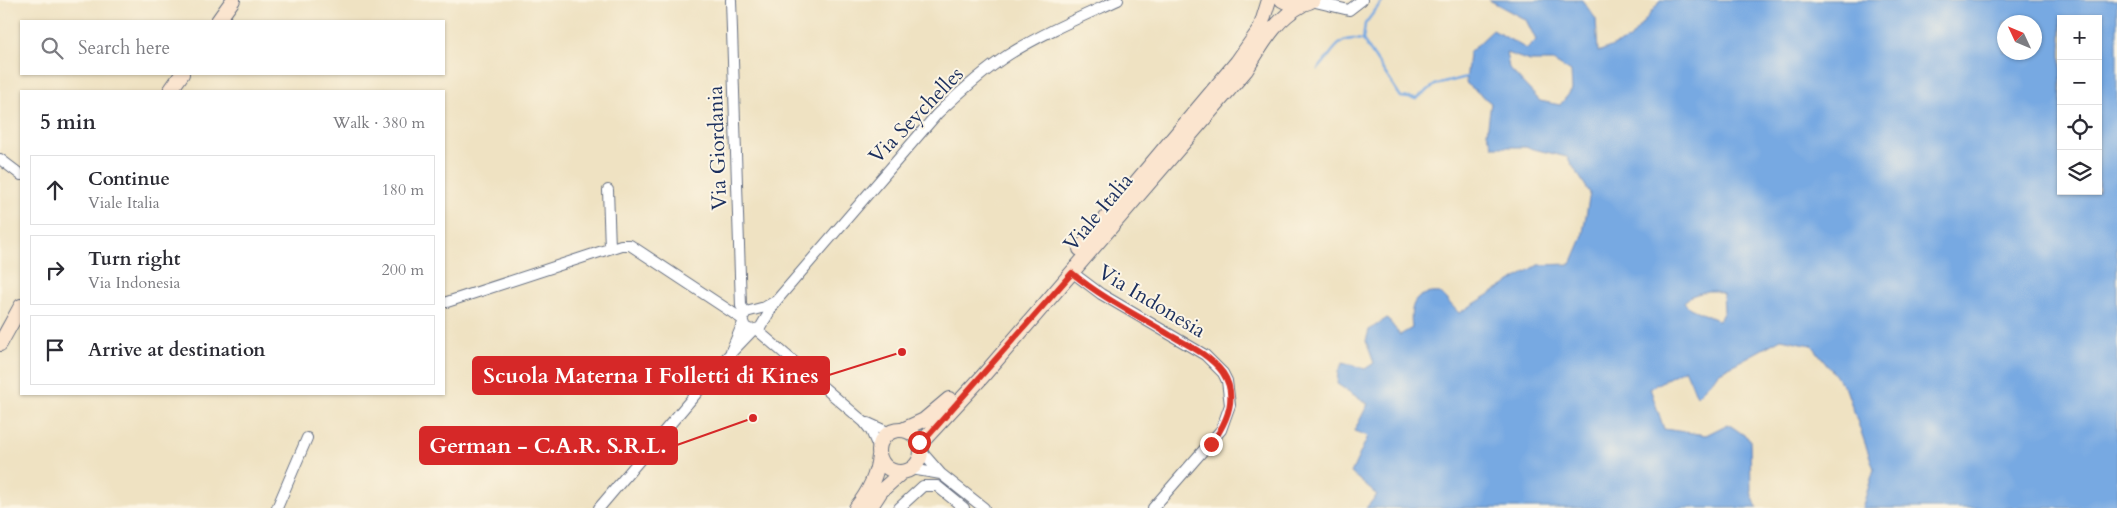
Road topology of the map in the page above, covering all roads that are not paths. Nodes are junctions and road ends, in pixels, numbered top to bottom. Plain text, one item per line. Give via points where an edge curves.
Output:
1 (233, 0) edge
2 (730, 0) edge
3 (1118, 0) edge
4 (1269, 0) edge
5 (1282, 0) edge
6 (1362, 0) edge
7 (1309, 2) edge
8 (1331, 2) edge
9 (219, 20) edge
10 (181, 75) edge
11 (171, 90) edge
12 (0, 159) edge
13 (20, 174) edge
14 (608, 190) dead end
15 (610, 248) junction
16 (1072, 273) junction
17 (741, 294) junction
18 (776, 301) junction
19 (447, 302) dead end
20 (723, 305) junction
21 (20, 308) edge
22 (748, 315) junction
23 (759, 327) junction
24 (0, 344) edge
25 (728, 356) junction
26 (864, 422) junction
27 (896, 431) junction
28 (308, 438) dead end
29 (920, 447) junction
30 (879, 452) junction
31 (907, 471) junction
32 (941, 474) junction
33 (982, 507) edge
34 (277, 508) edge
35 (598, 508) edge
36 (856, 508) edge
37 (870, 508) edge
38 (899, 508) edge
39 (964, 508) edge
40 (1153, 508) edge

1 - 9 main road
2 - 17 street, Via Giordania
3 - 18 street, Via Seychelles via 1034,40 961,91 937,114
4 - 27 main road, Viale Italia via 1260,29 1237,62 982,365 940,409 924,420
5 - 7 main road via 1292,4
6 - 8 street via 1349,10
7 - 8 street
7 - 16 main road, Viale Italia via 1272,28 1246,70
10 - 11 main road
12 - 13 street
14 - 15 street
15 - 19 street
15 - 20 street via 630,245
16 - 29 main road, Viale Italia
16 - 40 street, Via Indonesia via 1101,294 1205,355 1227,381 1230,405 1221,430
17 - 20 street
17 - 22 street, Via Giordania via 741,306
18 - 22 street, Via Seychelles
18 - 23 street, Via Seychelles
20 - 22 street
21 - 24 main road
22 - 23 street via 747,328
22 - 23 street via 762,314
22 - 25 street, Via Seychelles
23 - 25 street, Via Seychelles
23 - 26 street
25 - 35 street, Via Seychelles
26 - 27 street
26 - 30 street via 872,431
27 - 29 main road via 912,434
27 - 30 main road via 882,439
28 - 34 street
29 - 31 main road via 919,460
29 - 32 street
30 - 31 main road via 887,468
30 - 36 main road via 875,478
31 - 32 street
31 - 37 main road via 881,491
32 - 33 street
38 - 39 street via 923,486 937,486

